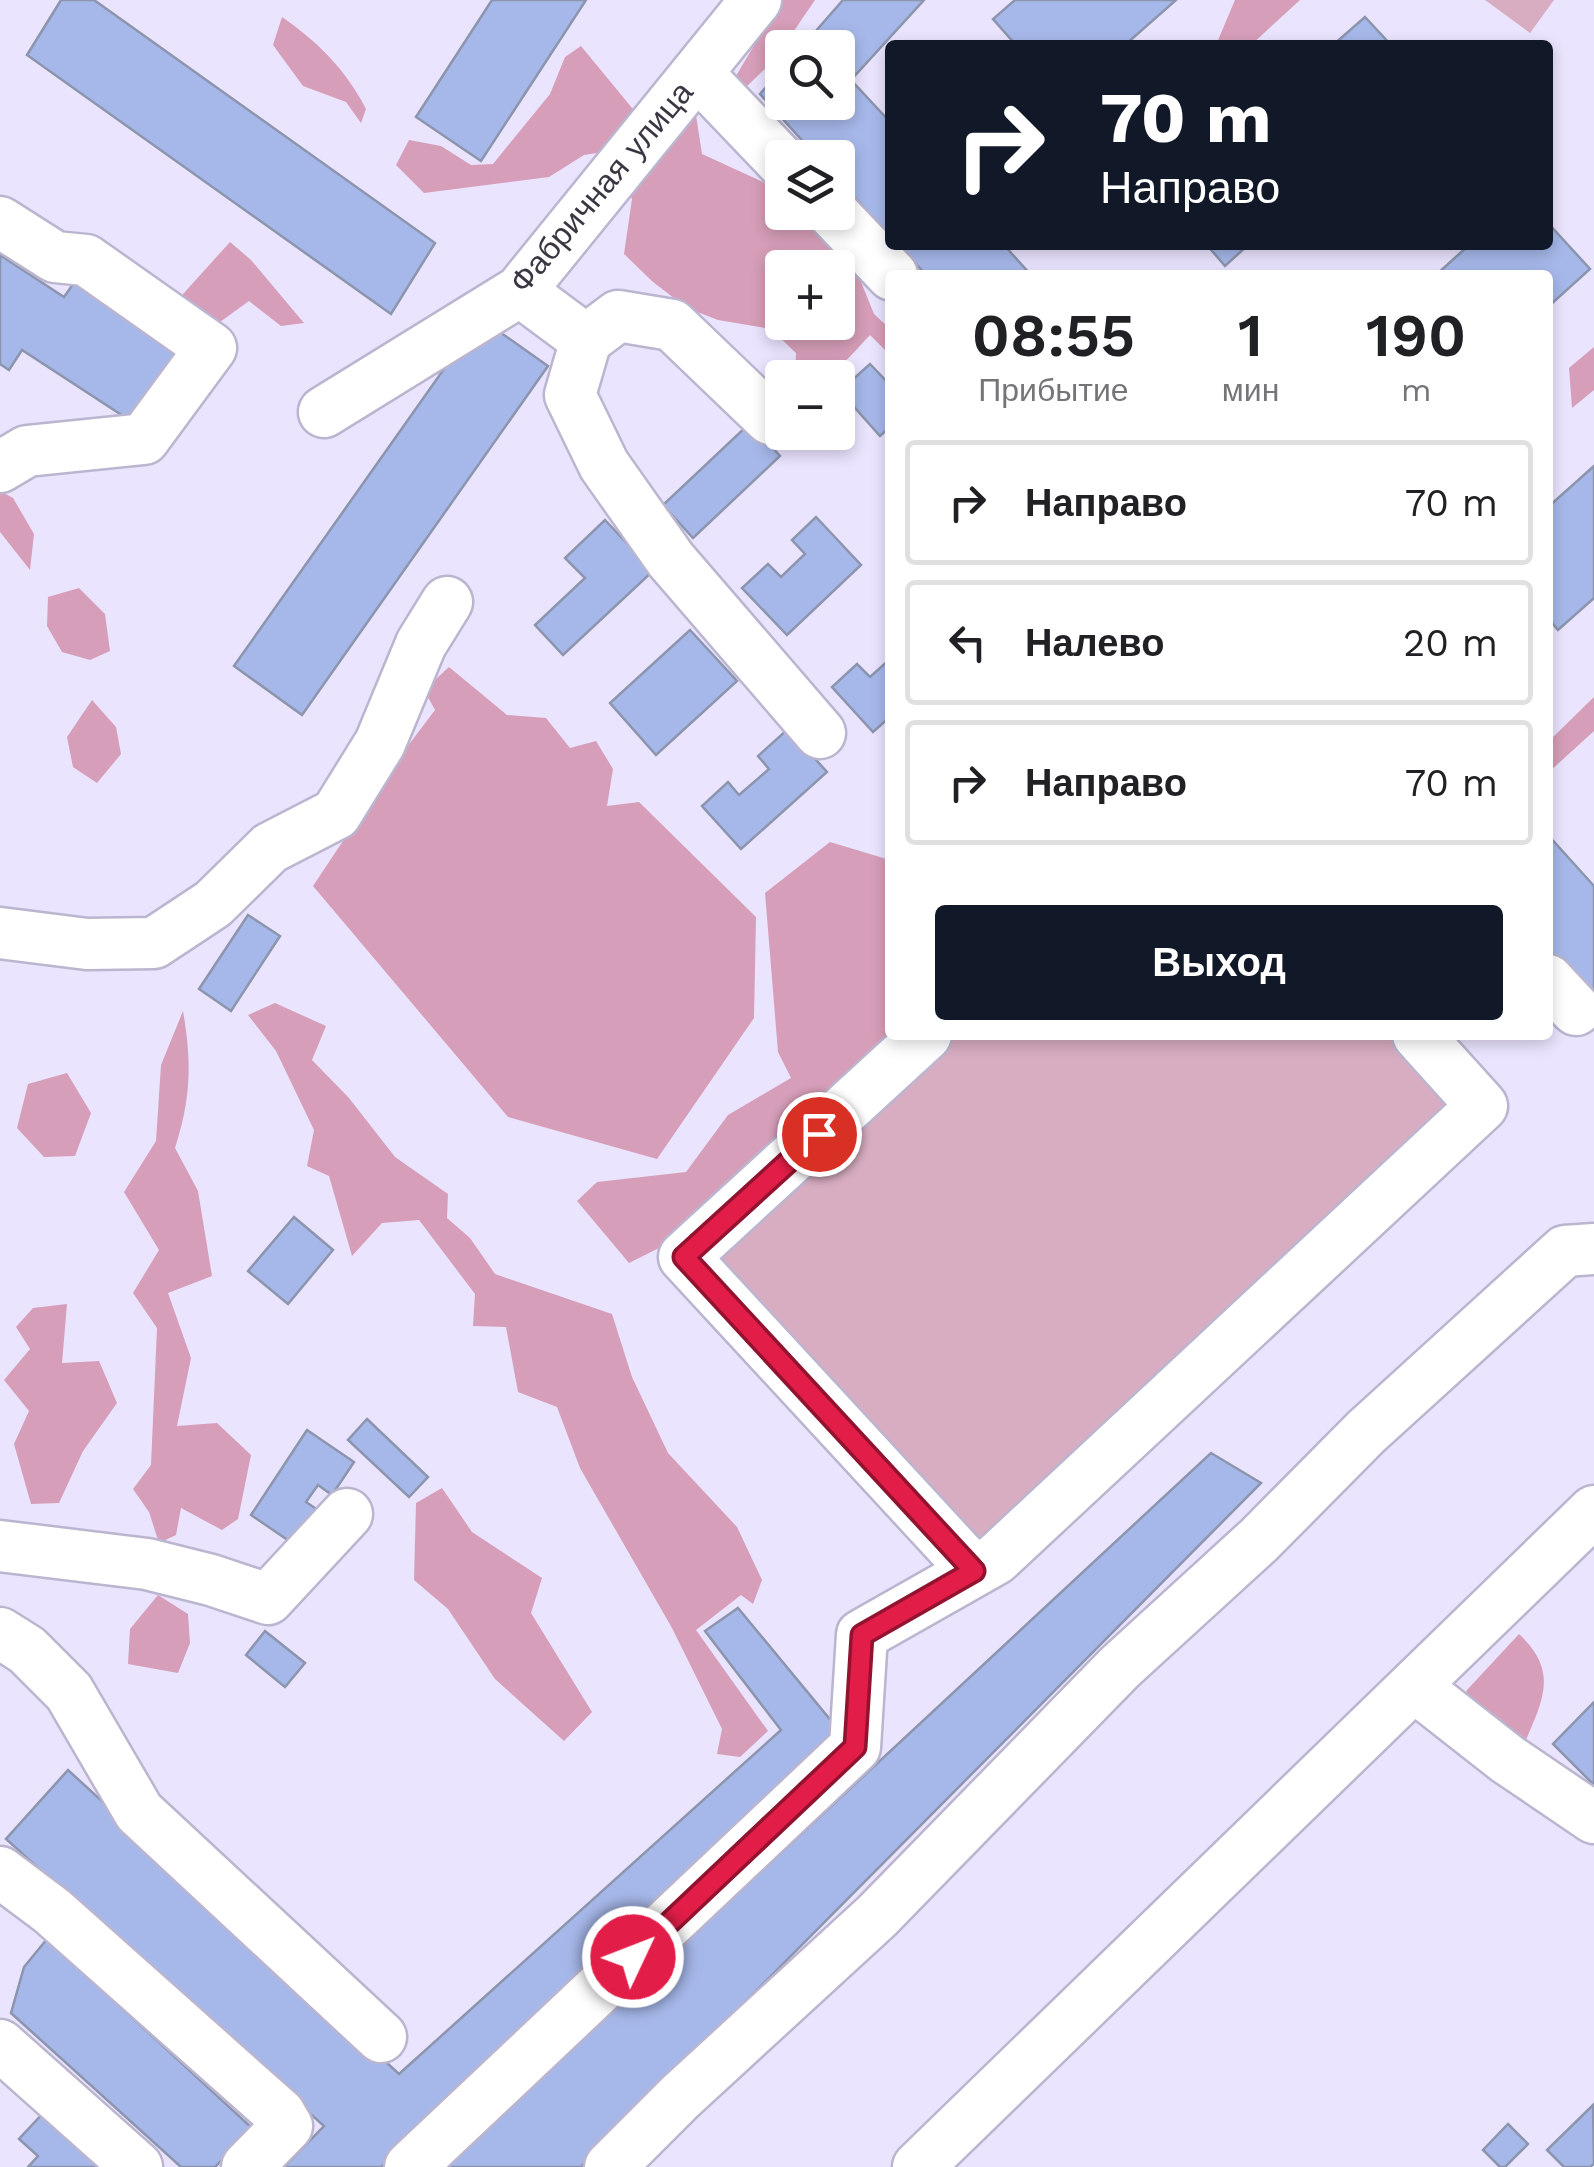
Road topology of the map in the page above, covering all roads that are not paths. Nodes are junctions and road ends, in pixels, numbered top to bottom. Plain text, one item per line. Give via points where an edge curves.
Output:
1 (734, 8) edge
2 (697, 72) junction
3 (765, 144) edge
4 (0, 222) edge
5 (849, 230) edge
6 (887, 270) edge
7 (520, 291) junction
8 (586, 340) junction
9 (324, 412) dead end
10 (765, 413) edge
11 (0, 466) edge
12 (447, 602) dead end
13 (820, 733) dead end
14 (0, 934) edge
15 (921, 1040) edge
16 (1423, 1040) edge
17 (1594, 1249) edge
18 (1594, 1511) edge
19 (347, 1514) dead end
20 (0, 1546) edge
21 (974, 1571) junction
22 (0, 1633) edge
23 (1414, 1686) junction
24 (1594, 1818) edge
25 (0, 1872) edge
26 (381, 2037) dead end
27 (0, 2045) edge
28 (137, 2167) edge
29 (246, 2167) edge
30 (410, 2167) edge
31 (610, 2167) edge
32 (918, 2167) edge

1 - 2 street, Фабричная улица
2 - 3 street
2 - 7 street, Фабричная улица
4 - 11 street via 55,257 86,260 212,348 144,439 27,451
5 - 6 street
7 - 8 street
7 - 9 street, Фабричная улица
8 - 10 street via 618,316 672,325
8 - 13 street via 570,395 604,466 671,560
12 - 14 street via 421,644 380,743 336,814 270,848 213,904 154,943
15 - 21 street via 684,1257
16 - 21 street via 1482,1106 996,1559
17 - 31 street via 1565,1250 1366,1432 1120,1667 877,1916
18 - 23 street
19 - 20 street via 268,1599 146,1564
21 - 30 street via 862,1635 855,1747
22 - 26 street via 69,1692 139,1812
23 - 24 street
23 - 32 street
25 - 29 street via 52,1910 280,2114 287,2126
27 - 28 street

